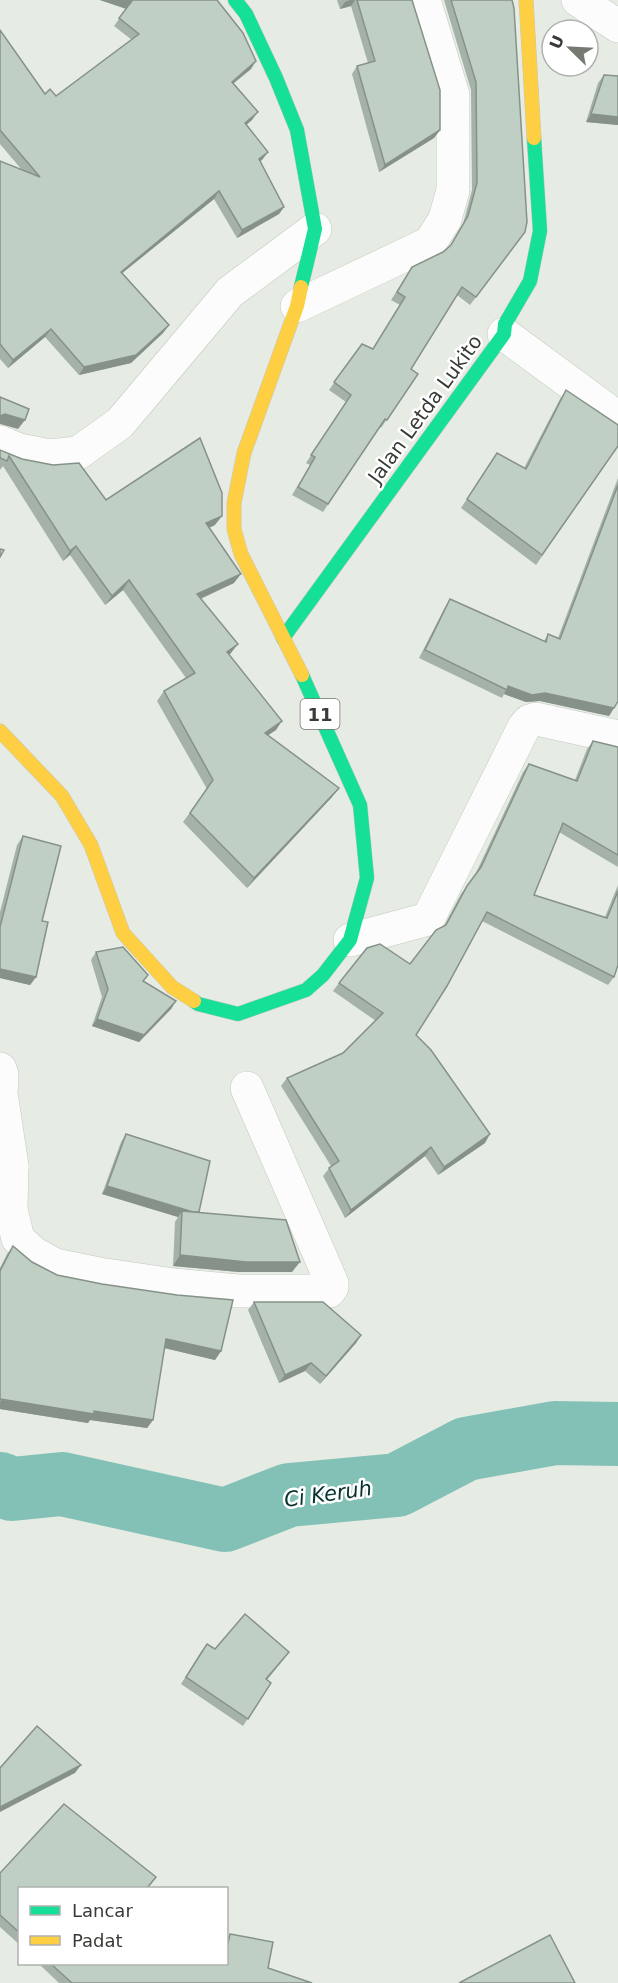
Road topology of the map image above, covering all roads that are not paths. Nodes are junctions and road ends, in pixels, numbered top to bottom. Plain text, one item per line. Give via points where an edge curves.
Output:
1 (235, 0) edge
2 (424, 0) edge
3 (526, 0) edge
4 (578, 0) edge
5 (618, 27) edge
6 (315, 229) junction
7 (297, 306) junction
8 (504, 334) junction
9 (618, 418) edge
10 (0, 442) edge
11 (283, 638) junction
12 (0, 730) edge
13 (618, 737) edge
14 (350, 940) junction
15 (0, 1069) edge
16 (247, 1088) dead end
17 (6, 1162) edge

1 - 6 main road, 11 via 246,14 297,130
2 - 7 street via 453,95 453,190 445,219 430,243
3 - 8 main road, Jalan Letda Lukito via 540,231 530,281 505,324
4 - 5 street
6 - 7 main road, 11
6 - 10 street via 230,292 120,423 78,453 50,456
7 - 11 main road, 11 via 244,453 234,503 234,529 241,554
8 - 9 street
8 - 11 main road, Jalan Letda Lukito
11 - 14 main road, 11 via 360,805 367,878
12 - 14 main road, 11 via 62,796 91,845 123,933 172,987 198,1004 238,1014 306,990
13 - 14 street via 536,718 529,721 428,919
15 - 17 street
16 - 17 street via 332,1283 329,1291 237,1291 184,1286 55,1264 18,1239 10,1209

